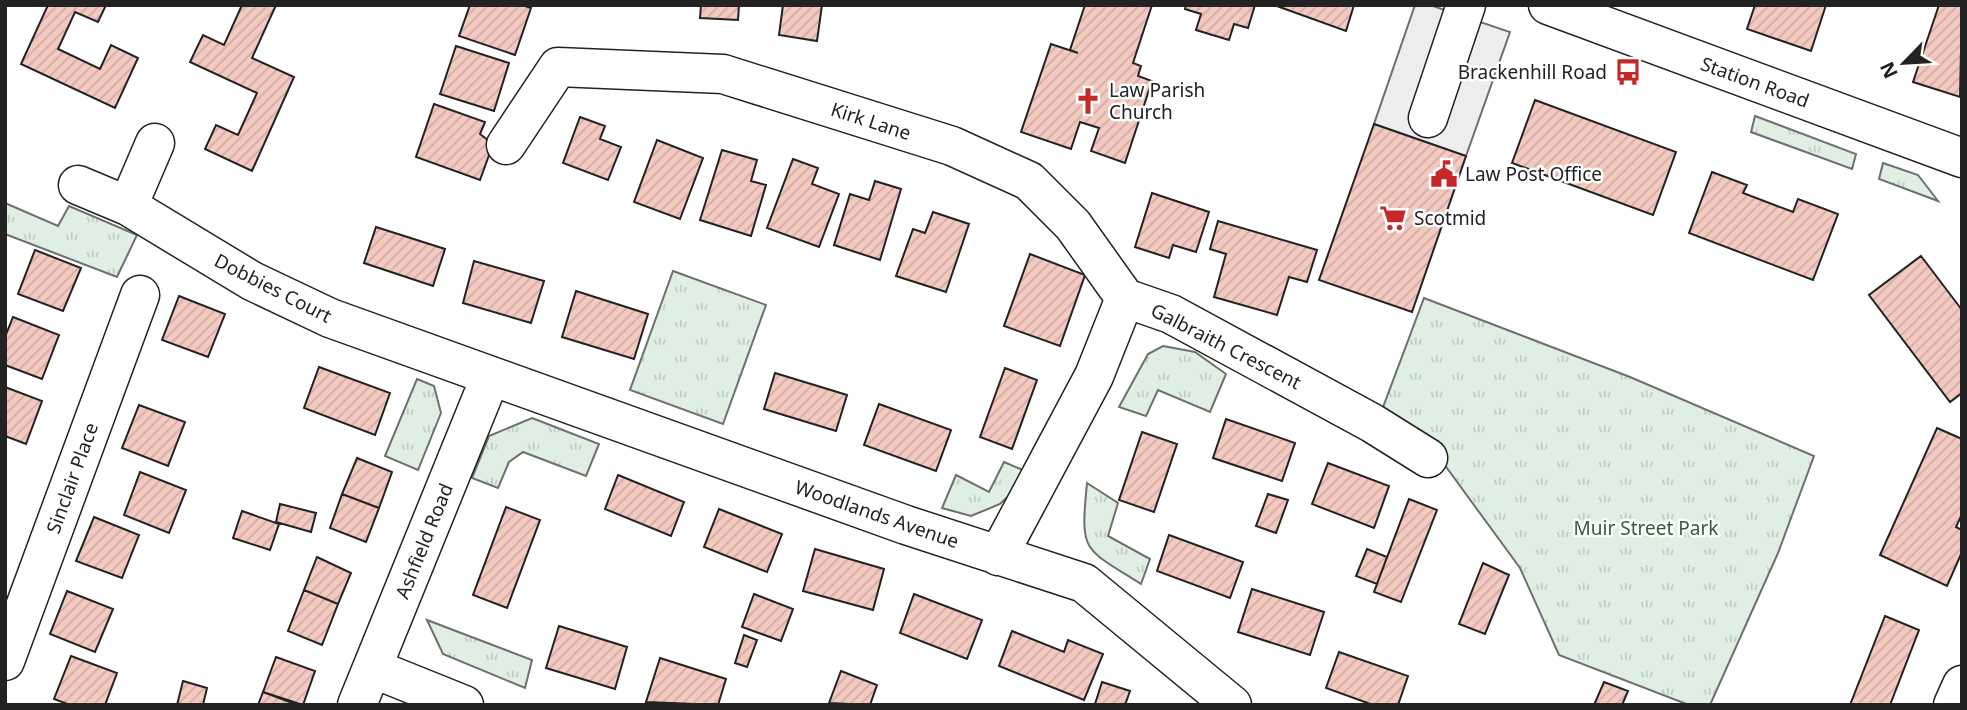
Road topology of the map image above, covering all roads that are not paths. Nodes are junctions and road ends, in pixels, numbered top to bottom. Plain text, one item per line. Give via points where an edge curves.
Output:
1 (1466, 5) edge
2 (1548, 5) edge
3 (1427, 118) dead end
4 (155, 144) dead end
5 (506, 145) dead end
6 (1962, 158) edge
7 (78, 185) dead end
8 (128, 206) junction
9 (139, 295) dead end
10 (1125, 298) junction
11 (490, 378) junction
12 (1428, 458) dead end
13 (998, 556) junction
14 (5, 661) edge
15 (372, 668) junction
16 (1962, 685) edge
17 (357, 705) edge
18 (464, 705) edge
19 (1232, 705) edge
20 (1953, 705) edge

1 - 3 street
2 - 6 street, Station Road
4 - 8 street
5 - 10 street, Kirk Lane via 558,67 723,74 952,146 1029,181 1073,225
7 - 8 street, Dobbies Court
8 - 11 street, Dobbies Court via 252,281 330,318
9 - 14 street, Sinclair Place
10 - 12 street, Galbraith Crescent via 1171,314
10 - 13 street, Galbraith Crescent via 1094,376
11 - 13 street, Woodlands Avenue
11 - 15 street, Ashfield Road
13 - 19 street, Woodlands Avenue via 1084,583
15 - 17 street, Ashfield Road
15 - 18 street
16 - 20 street

